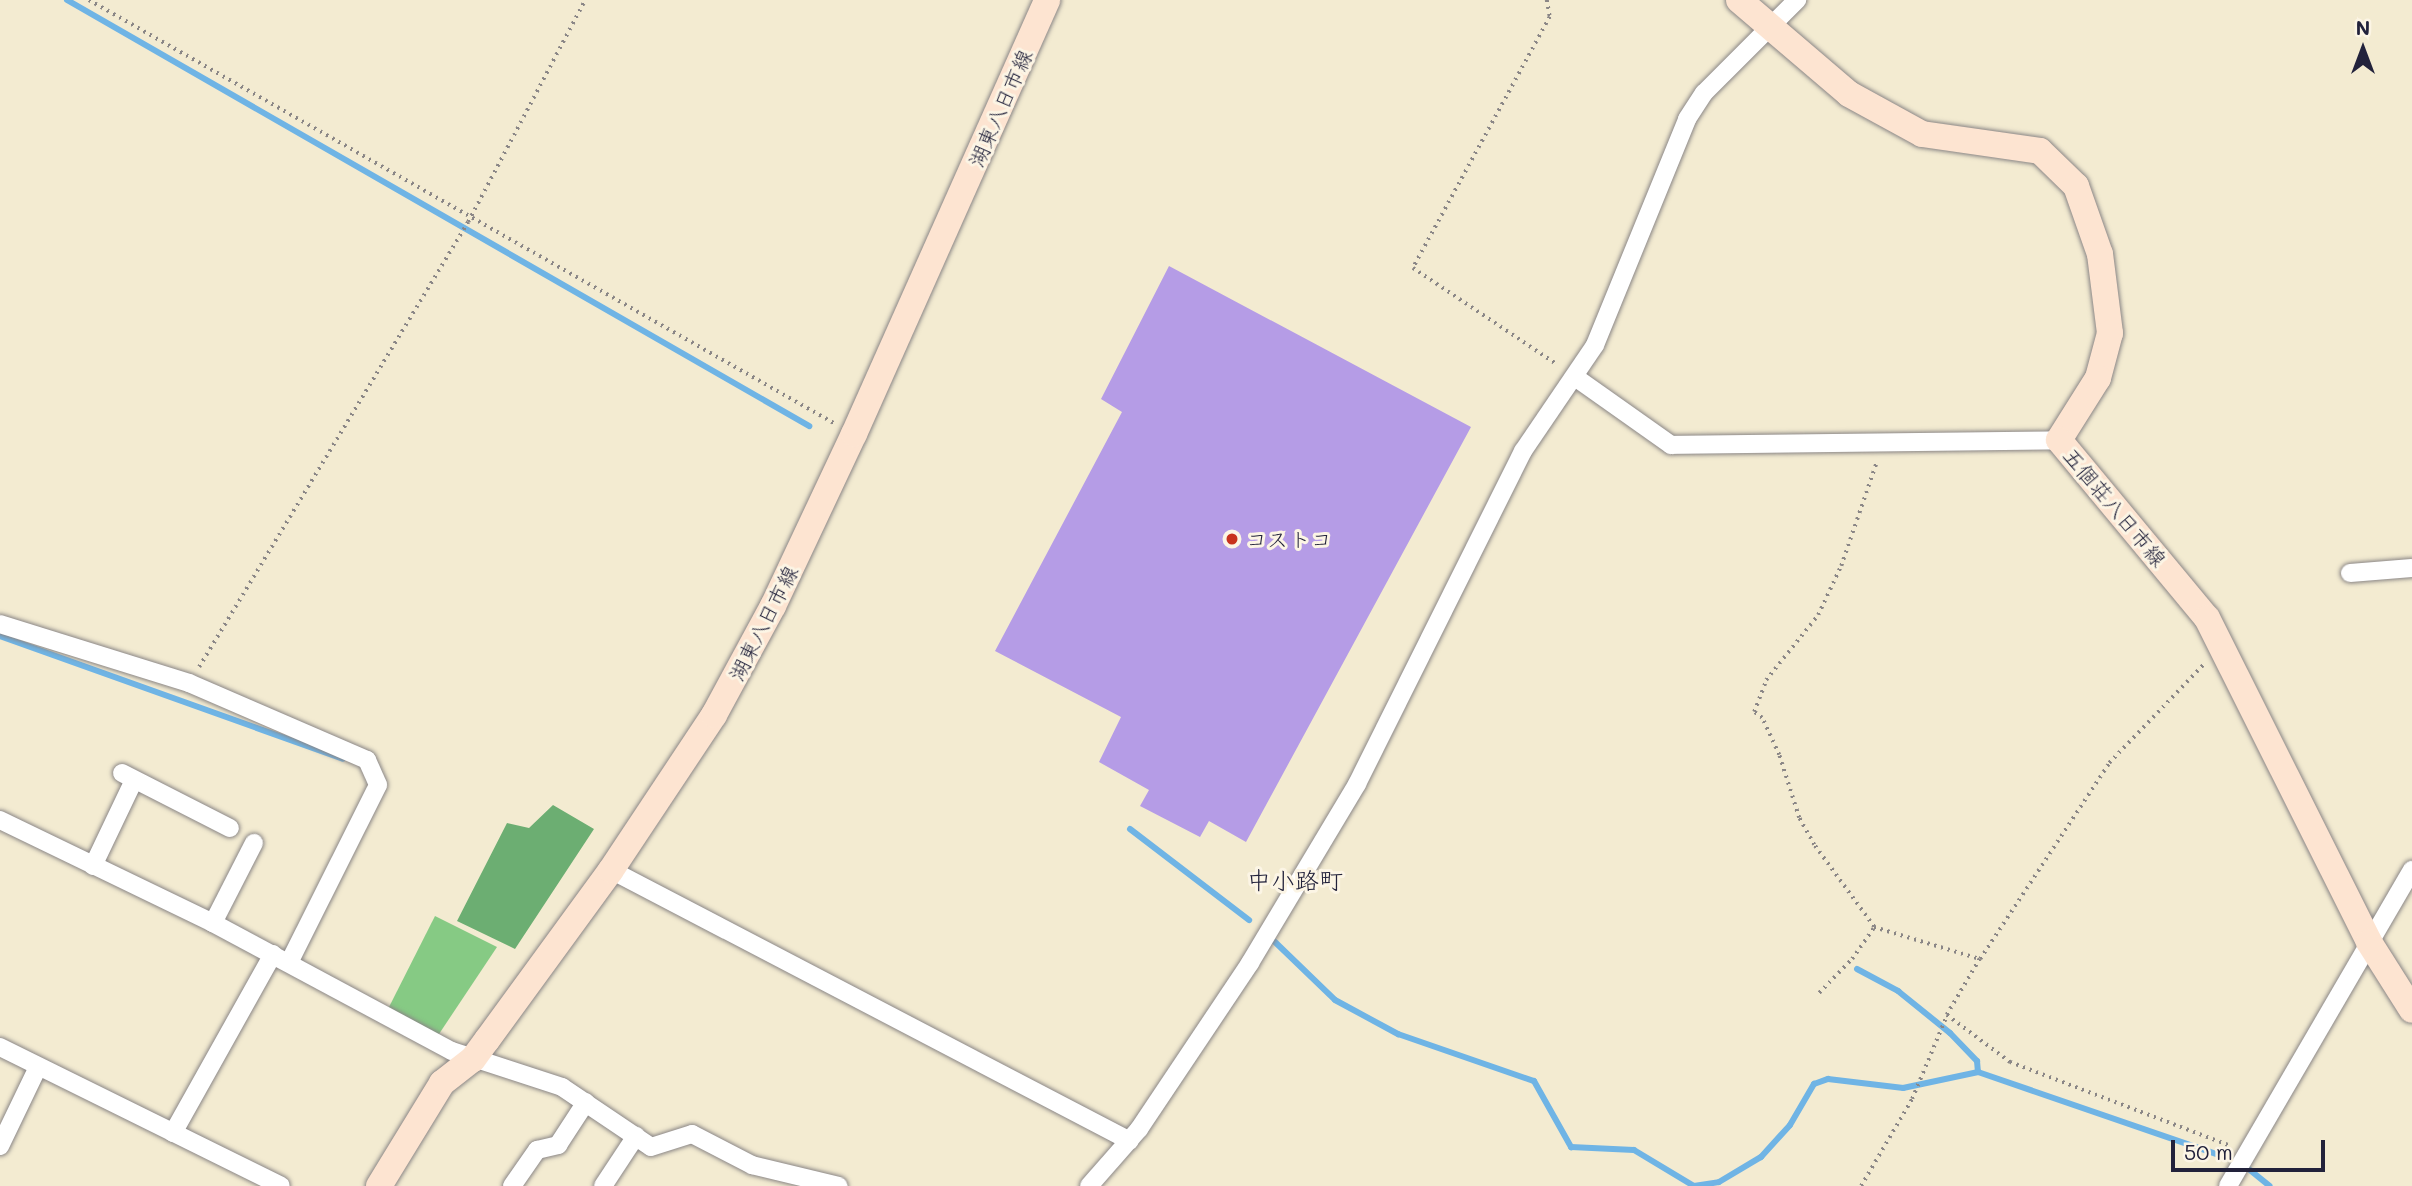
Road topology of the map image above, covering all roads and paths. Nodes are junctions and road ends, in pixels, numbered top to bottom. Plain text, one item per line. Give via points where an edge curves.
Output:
1 (89, 0) edge
2 (585, 0) edge
3 (1047, 0) edge
4 (1547, 0) edge
5 (1739, 0) edge
6 (1797, 0) edge
7 (1772, 28) junction
8 (470, 220) junction
9 (1568, 372) junction
10 (854, 434) junction
11 (2059, 440) junction
12 (1880, 442) junction
13 (2412, 568) edge
14 (2350, 573) dead end
15 (0, 624) edge
16 (2220, 648) junction
17 (189, 683) junction
18 (0, 820) edge
19 (230, 828) dead end
20 (254, 843) dead end
21 (93, 866) junction
22 (611, 870) junction
23 (2412, 870) edge
24 (213, 923) junction
25 (1874, 927) junction
26 (2369, 942) junction
27 (281, 959) junction
28 (1980, 960) junction
29 (1819, 993) dead end
30 (2412, 1010) edge
31 (1947, 1016) junction
32 (0, 1047) edge
33 (473, 1059) junction
34 (38, 1067) junction
35 (586, 1102) junction
36 (173, 1133) junction
37 (636, 1136) junction
38 (1130, 1141) junction
39 (0, 1146) edge
40 (2246, 1152) junction
41 (784, 1180) edge
42 (281, 1186) edge
43 (379, 1186) edge
44 (512, 1186) edge
45 (603, 1186) edge
46 (839, 1186) edge
47 (1089, 1186) edge
48 (1861, 1186) edge
49 (2228, 1186) edge

1 - 8 path
2 - 8 path
3 - 10 main road, 湖東八日市線
4 - 9 path via 1550,17 1413,268
5 - 7 main road, 五個荘八日市線
6 - 7 street
7 - 9 street via 1704,93 1687,119 1611,310
7 - 11 main road, 五個荘八日市線 via 1849,94 1922,134 2040,151 2076,186 2100,254 2110,333 2098,378
8 - 10 path
8 - 17 path
9 - 12 street via 1671,445
9 - 38 street via 1523,451 1350,796 1250,963
10 - 22 main road, 湖東八日市線 via 773,606 714,715
11 - 12 street
11 - 16 main road, 五個荘八日市線 via 2207,618
12 - 25 path via 1874,477 1841,566 1818,614 1766,680 1754,712 1762,718 1779,755 1799,818 1814,845
13 - 14 street
15 - 17 street
16 - 26 main road, 五個荘八日市線
16 - 28 path via 2109,763
17 - 27 street via 367,760 378,785
18 - 21 street
19 - 21 street via 128,777
20 - 24 street
21 - 24 street
22 - 33 main road, 湖東八日市線
22 - 38 street
23 - 26 street
24 - 27 street
25 - 28 path
25 - 29 path via 1852,960
26 - 30 main road, 五個荘八日市線
26 - 40 street
27 - 33 street
27 - 36 street
28 - 31 path
31 - 40 path via 2010,1062
31 - 48 path via 1912,1099
32 - 34 street
33 - 35 street via 562,1087
33 - 43 main road, 湖東八日市線 via 442,1083
34 - 36 street
34 - 39 street
35 - 37 street
35 - 44 street via 558,1145 537,1150
36 - 42 street
37 - 41 street via 650,1147 692,1134
37 - 45 street
38 - 47 street
40 - 49 street
41 - 46 street

